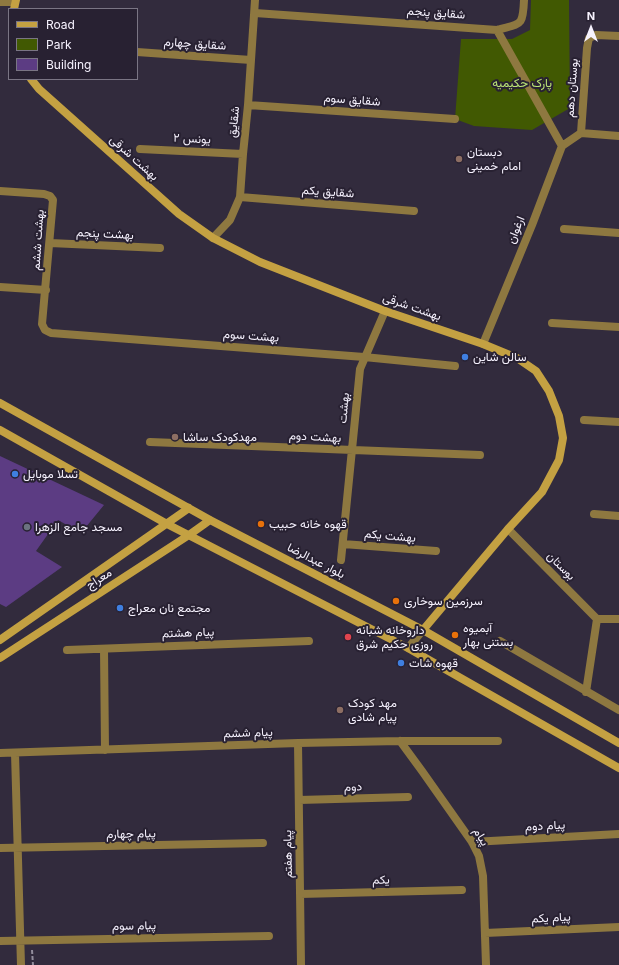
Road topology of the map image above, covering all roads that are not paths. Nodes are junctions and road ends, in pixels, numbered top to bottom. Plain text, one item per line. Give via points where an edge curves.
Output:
1 (255, 0) edge
2 (524, 0) edge
3 (0, 2) edge
4 (15, 4) edge
5 (255, 13) junction
6 (496, 30) junction
7 (619, 36) edge
8 (138, 52) edge
9 (251, 60) junction
10 (32, 80) edge
11 (248, 105) junction
12 (454, 119) dead end
13 (581, 133) junction
14 (619, 136) edge
15 (562, 146) junction
16 (140, 149) dead end
17 (243, 154) junction
18 (0, 191) edge
19 (240, 197) junction
20 (414, 211) dead end
21 (564, 229) dead end
22 (619, 233) edge
23 (213, 238) junction
24 (50, 243) junction
25 (160, 248) dead end
26 (0, 287) edge
27 (46, 290) junction
28 (385, 311) junction
29 (552, 323) dead end
30 (619, 327) edge
31 (45, 330) joint
32 (483, 344) junction
33 (364, 357) junction
34 (456, 366) dead end
35 (0, 403) edge
36 (584, 420) dead end
37 (619, 422) edge
38 (0, 430) edge
39 (150, 442) dead end
40 (352, 451) junction
41 (480, 455) dead end
42 (189, 508) junction
43 (594, 514) dead end
44 (619, 516) edge
45 (210, 520) junction
46 (167, 524) junction
47 (508, 529) junction
48 (189, 535) junction
49 (343, 544) junction
50 (436, 551) dead end
51 (341, 560) dead end
52 (597, 619) junction
53 (619, 619) edge
54 (423, 630) junction
55 (0, 640) edge
56 (309, 641) dead end
57 (500, 641) dead end
58 (408, 648) junction
59 (104, 649) junction
60 (68, 650) dead end
61 (0, 658) edge
62 (586, 692) junction
63 (619, 710) edge
64 (400, 741) junction
65 (498, 741) dead end
66 (298, 743) junction
67 (619, 743) edge
68 (105, 750) junction
69 (0, 753) edge
70 (15, 753) junction
71 (619, 768) edge
72 (408, 797) dead end
73 (298, 800) junction
74 (619, 834) edge
75 (472, 842) junction
76 (263, 843) dead end
77 (0, 848) edge
78 (17, 848) junction
79 (462, 890) dead end
80 (300, 894) junction
81 (619, 927) edge
82 (485, 933) junction
83 (269, 936) dead end
84 (0, 941) edge
85 (20, 941) junction
86 (21, 965) edge
87 (301, 965) edge
88 (486, 965) edge

1 - 5 street, شقایق
2 - 6 street via 522,21
3 - 4 street
5 - 6 street, شقایق پنجم
5 - 9 street, شقایق
6 - 15 street
7 - 13 street, بوستان دهم via 596,35 589,38
8 - 9 street, شقایق چهارم
9 - 11 street, شقایق
10 - 23 main road, بهشت شرقی via 179,214
11 - 12 street, شقایق سوم
11 - 17 street, شقایق
13 - 14 street, بوستان دهم
13 - 15 street
15 - 32 street, ارغوان
16 - 17 street, یونس ۲
17 - 19 street, شقایق
18 - 24 street, بهشت ششم via 50,196 53,200
19 - 20 street, شقایق یکم
19 - 23 street, شقایق via 230,220
21 - 22 street
23 - 28 main road, بهشت شرقی via 260,262
24 - 25 street, بهشت پنجم
24 - 27 street, بهشت ششم
26 - 27 street
27 - 31 street, بهشت ششم via 42,324
28 - 32 main road, بهشت شرقی
28 - 33 street, بهشت
29 - 30 street
31 - 33 street, بهشت سوم via 51,333
32 - 47 main road, بهشت شرقی via 517,358 536,370 549,391 563,438 559,460 542,492
33 - 34 street, بهشت سوم
33 - 40 street, بهشت via 360,369
35 - 42 main road, بلوار عبدالرضا
36 - 37 street
38 - 46 main road
39 - 40 street, بهشت دوم
40 - 41 street, بهشت دوم
40 - 49 street, بهشت
42 - 45 main road, بلوار عبدالرضا
42 - 46 main road, معراج
43 - 44 street
45 - 48 main road, معراج
45 - 54 main road, بلوار عبدالرضا
46 - 48 main road
46 - 55 main road, معراج
47 - 52 street, بوستان
47 - 54 main road, بهشت شرقی
48 - 58 main road
48 - 61 main road, معراج
49 - 50 street, بهشت یکم
49 - 51 street, بهشت
52 - 53 street
52 - 62 street
54 - 58 street
54 - 67 main road, بلوار عبدالرضا
56 - 59 street, پیام هشتم
57 - 62 street
58 - 71 main road
59 - 60 street, پیام هشتم
59 - 68 street
62 - 63 street
64 - 65 street, پیام ششم
64 - 66 street, پیام ششم
64 - 75 street, پیام
66 - 68 street, پیام ششم
66 - 73 street, پیام هفتم
68 - 70 street, پیام ششم
69 - 70 street, پیام ششم
70 - 78 street
72 - 73 street, دوم
73 - 80 street, پیام هفتم
74 - 75 street, پیام دوم
75 - 82 street, پیام via 479,856 483,876
76 - 78 street, پیام چهارم
77 - 78 street, پیام چهارم
78 - 85 street
79 - 80 street, یکم
80 - 87 street, پیام هفتم
81 - 82 street, پیام یکم
82 - 88 street, پیام
83 - 85 street, پیام سوم
84 - 85 street, پیام سوم
85 - 86 street

